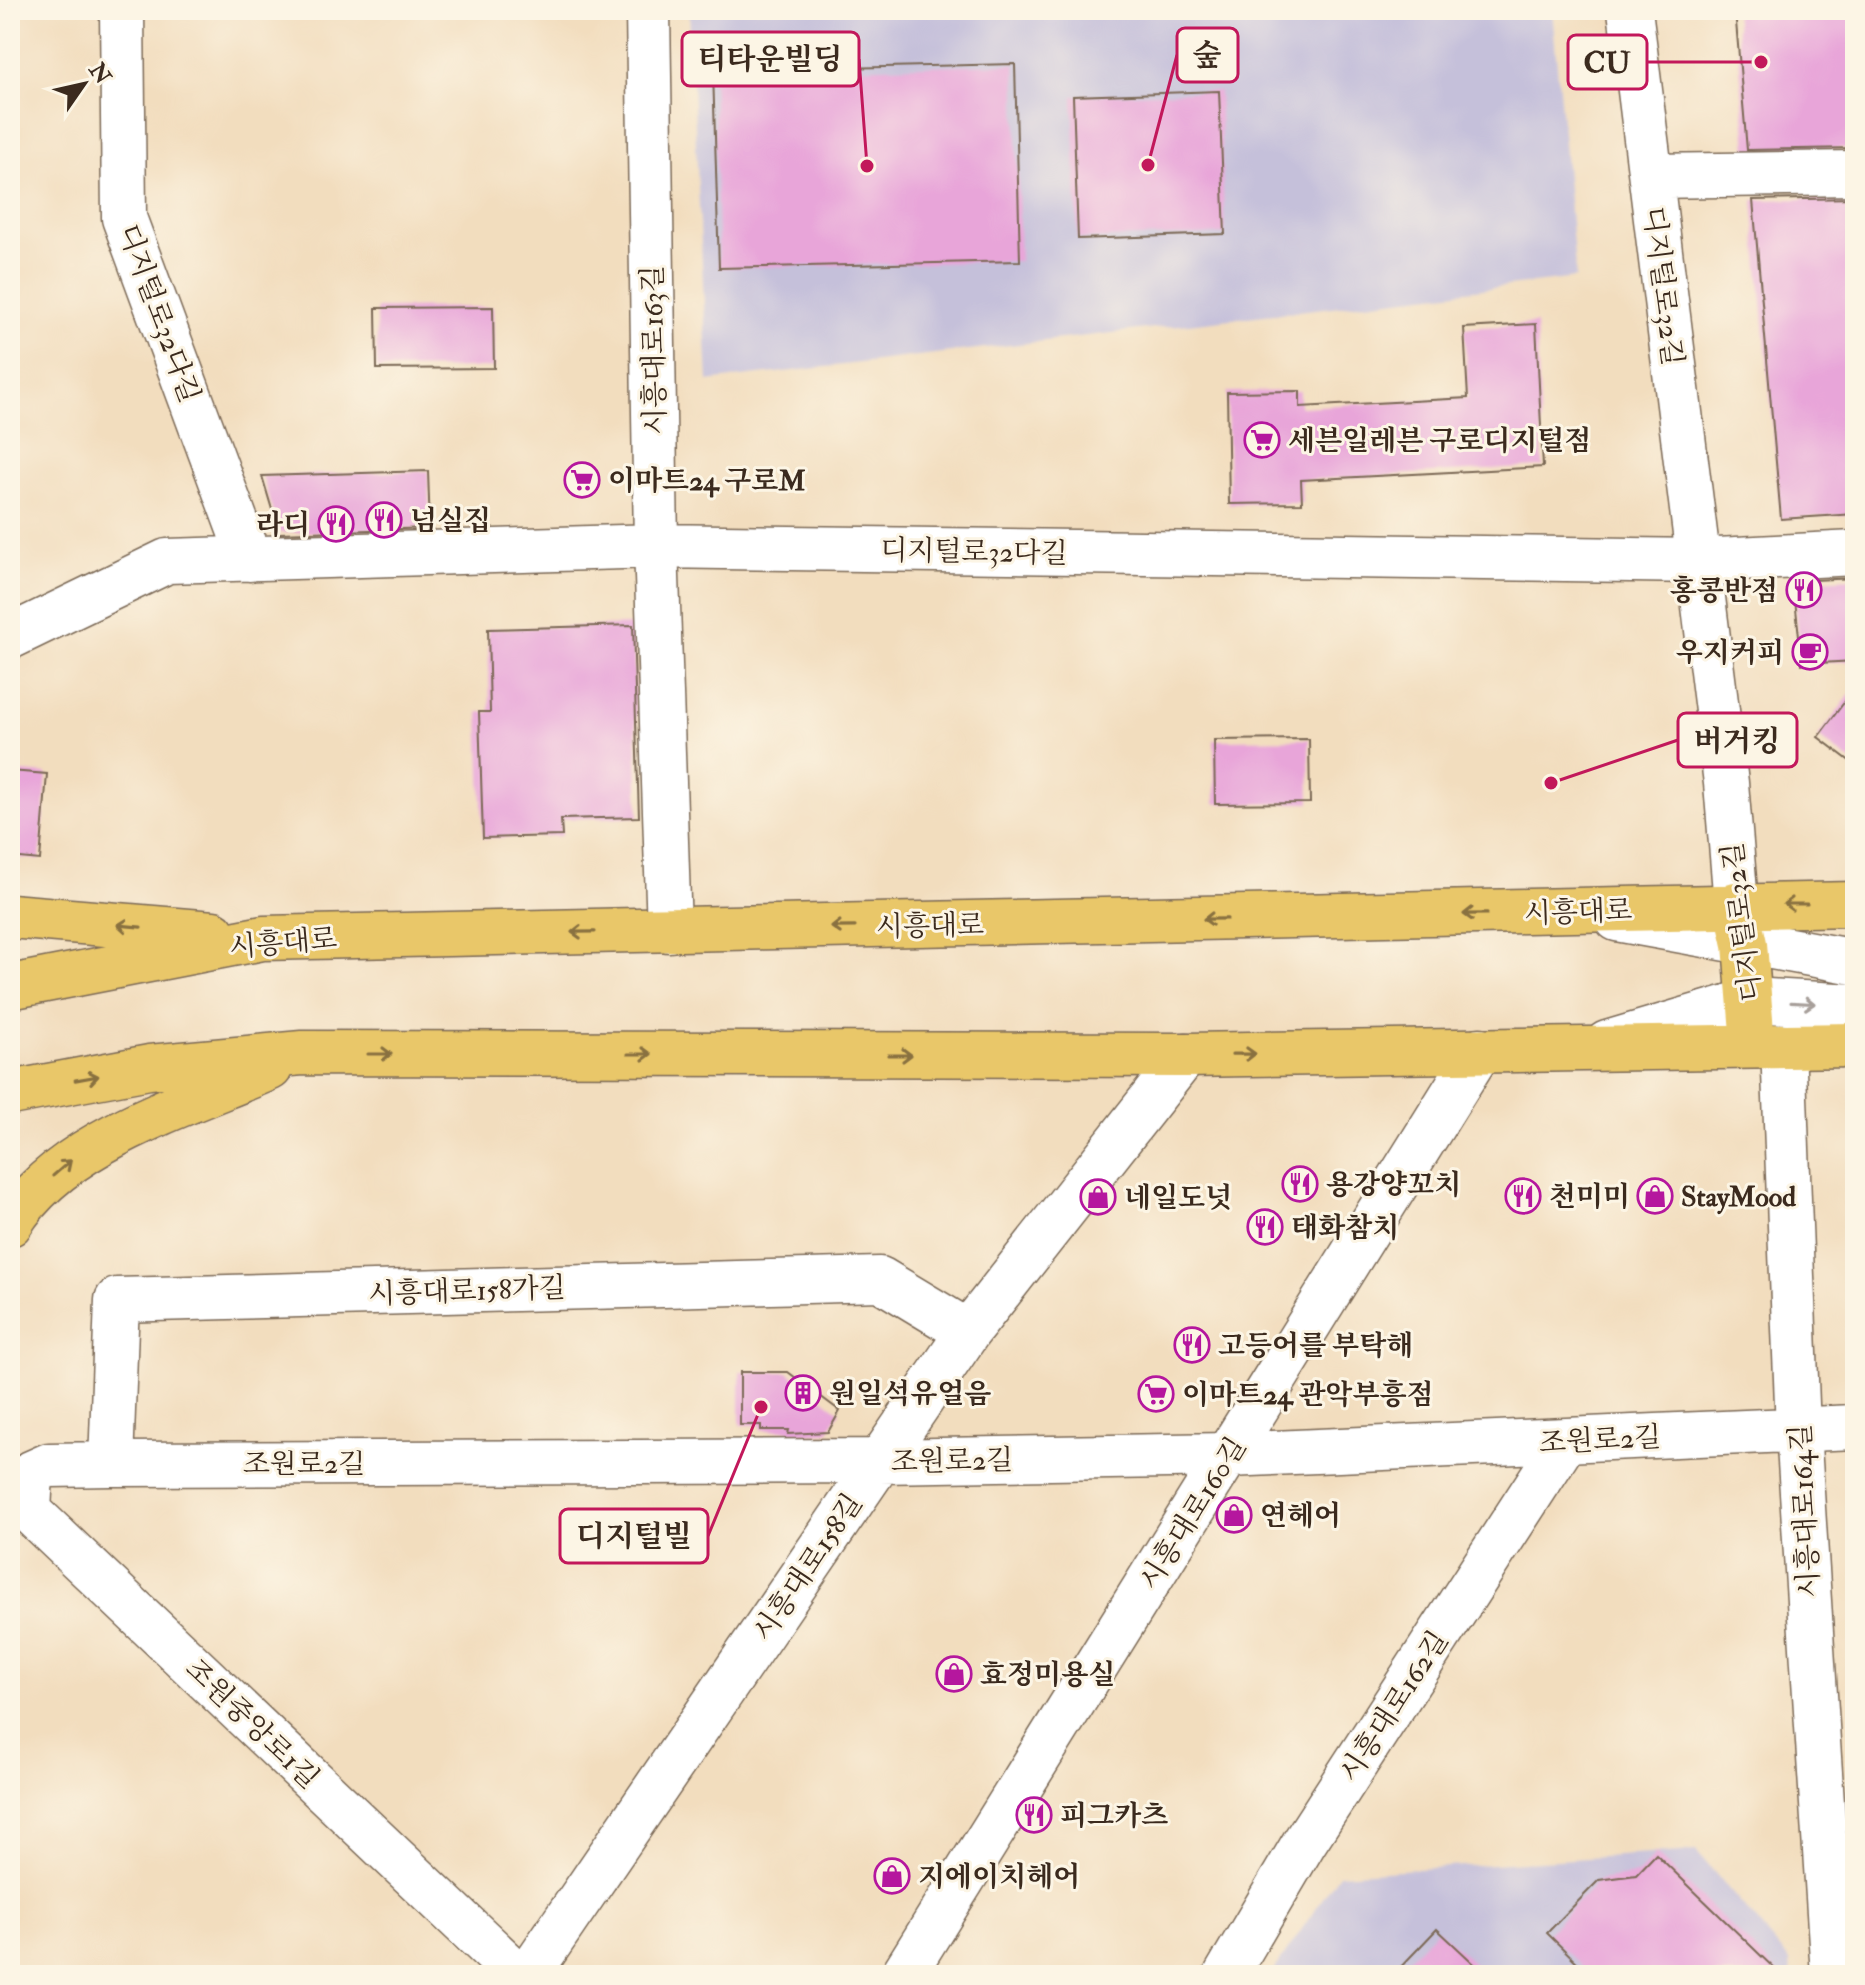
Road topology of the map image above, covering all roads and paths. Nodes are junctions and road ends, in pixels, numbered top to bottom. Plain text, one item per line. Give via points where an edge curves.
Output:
1 (122, 10) edge
2 (648, 10) edge
3 (1630, 10) edge
4 (1855, 173) edge
5 (1651, 180) junction
6 (1855, 181) edge
7 (656, 546) junction
8 (1855, 553) edge
9 (250, 559) junction
10 (1698, 561) junction
11 (10, 637) edge
12 (1855, 904) edge
13 (10, 916) edge
14 (1741, 924) junction
15 (669, 930) junction
16 (263, 938) junction
17 (1855, 962) edge
18 (10, 987) edge
19 (1751, 1000) junction
20 (1855, 1006) edge
21 (1855, 1045) edge
22 (1768, 1046) junction
23 (1480, 1050) junction
24 (1585, 1050) junction
25 (302, 1053) junction
26 (1186, 1055) junction
27 (10, 1093) edge
28 (10, 1224) edge
29 (968, 1332) junction
30 (1855, 1427) edge
31 (1798, 1430) junction
32 (1566, 1440) junction
33 (1228, 1455) junction
34 (880, 1461) junction
35 (111, 1464) junction
36 (30, 1470) edge
37 (518, 1975) edge
38 (528, 1975) edge
39 (903, 1975) edge
40 (1226, 1975) edge
41 (1833, 1975) edge

1 - 9 street, 디지털로32다길 via 124,218
2 - 7 street, 시흥대로163길
3 - 5 street, 디지털로32길
4 - 5 street
5 - 6 street
5 - 10 street, 디지털로32길
7 - 9 street, 디지털로32다길
7 - 10 street, 디지털로32다길
7 - 15 street, 시흥대로163길
8 - 10 street
9 - 11 street, 디지털로32다길 via 167,561
10 - 14 street, 디지털로32길
12 -> 14 main road, 시흥대로
16 -> 13 main road
14 -> 15 main road, 시흥대로 via 1581,912
14 - 17 street
14 - 19 main road, 디지털로32길
15 -> 16 main road, 시흥대로
16 - 18 main road, 시흥대로
19 -> 20 street
19 - 22 main road, 디지털로32길
19 - 24 street
21 - 22 main road
22 - 24 main road
22 - 31 street, 시흥대로164길
23 - 24 main road
26 -> 23 main road
23 - 33 street, 시흥대로160길
25 -> 26 main road
27 -> 25 main road via 149,1067
28 -> 25 main road via 26,1199 80,1152
26 - 29 street, 시흥대로158길
29 - 34 street, 시흥대로158길
29 - 35 street, 시흥대로158가길 via 880,1279 117,1300
30 - 31 street, 조원로2길
31 - 32 street, 조원로2길
31 - 41 street, 시흥대로164길
32 - 33 street, 조원로2길
32 - 40 street, 시흥대로162길 via 1304,1843
33 - 34 street, 조원로2길
33 - 39 street, 시흥대로160길
34 - 35 street, 조원로2길
34 - 38 street, 시흥대로158길
35 - 36 street, 조원로2길
36 - 37 street, 조원중앙로1길 via 29,1511

